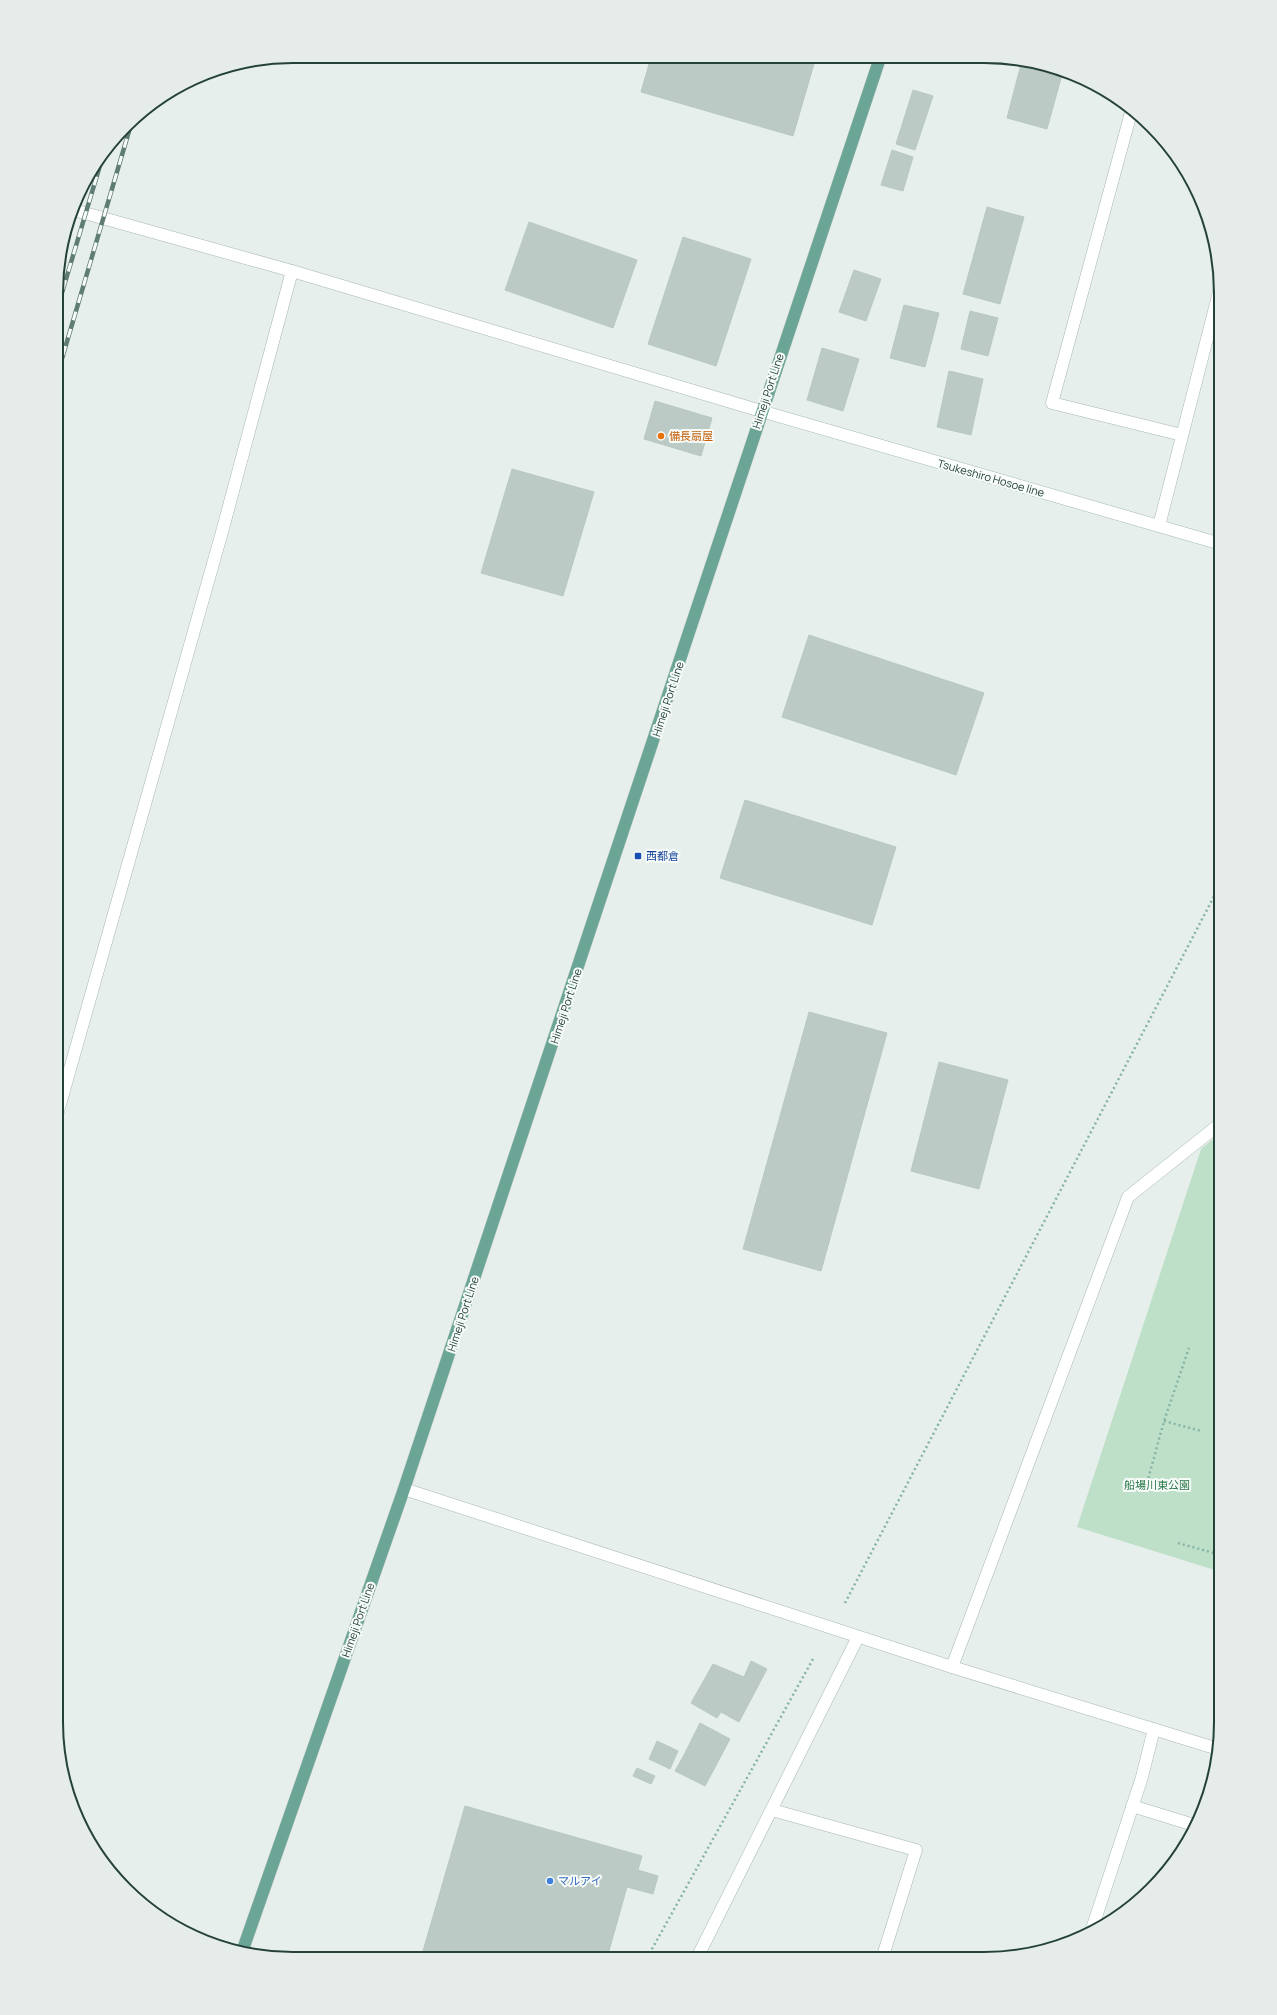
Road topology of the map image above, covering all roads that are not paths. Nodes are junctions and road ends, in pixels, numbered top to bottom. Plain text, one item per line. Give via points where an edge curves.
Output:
1 (878, 63) edge
2 (1130, 116) edge
3 (78, 211) edge
4 (292, 271) junction
5 (1214, 311) edge
6 (761, 412) junction
7 (1182, 434) junction
8 (1159, 526) junction
9 (1214, 542) edge
10 (63, 1094) edge
11 (1214, 1129) edge
12 (404, 1489) junction
13 (858, 1637) junction
14 (952, 1667) junction
15 (1154, 1729) junction
16 (1213, 1746) edge
17 (1132, 1806) junction
18 (772, 1810) junction
19 (1190, 1824) edge
20 (1094, 1924) edge
21 (244, 1947) edge
22 (700, 1952) edge
23 (884, 1952) edge

1 - 6 main road, Himeji Port Line
2 - 7 street via 1052,403
3 - 4 street, Tsukeshiro Hosoe line
4 - 6 street, Tsukeshiro Hosoe line
4 - 10 street via 220,540
5 - 7 street
6 - 8 street, Tsukeshiro Hosoe line
6 - 12 main road, Himeji Port Line
7 - 8 street
8 - 9 street, Tsukeshiro Hosoe line
11 - 14 street via 1128,1197
12 - 13 street
12 - 21 main road, Himeji Port Line
13 - 14 street
13 - 18 street
14 - 15 street
15 - 16 street
15 - 17 street
17 - 19 street
17 - 20 street
18 - 22 street
18 - 23 street via 916,1850

